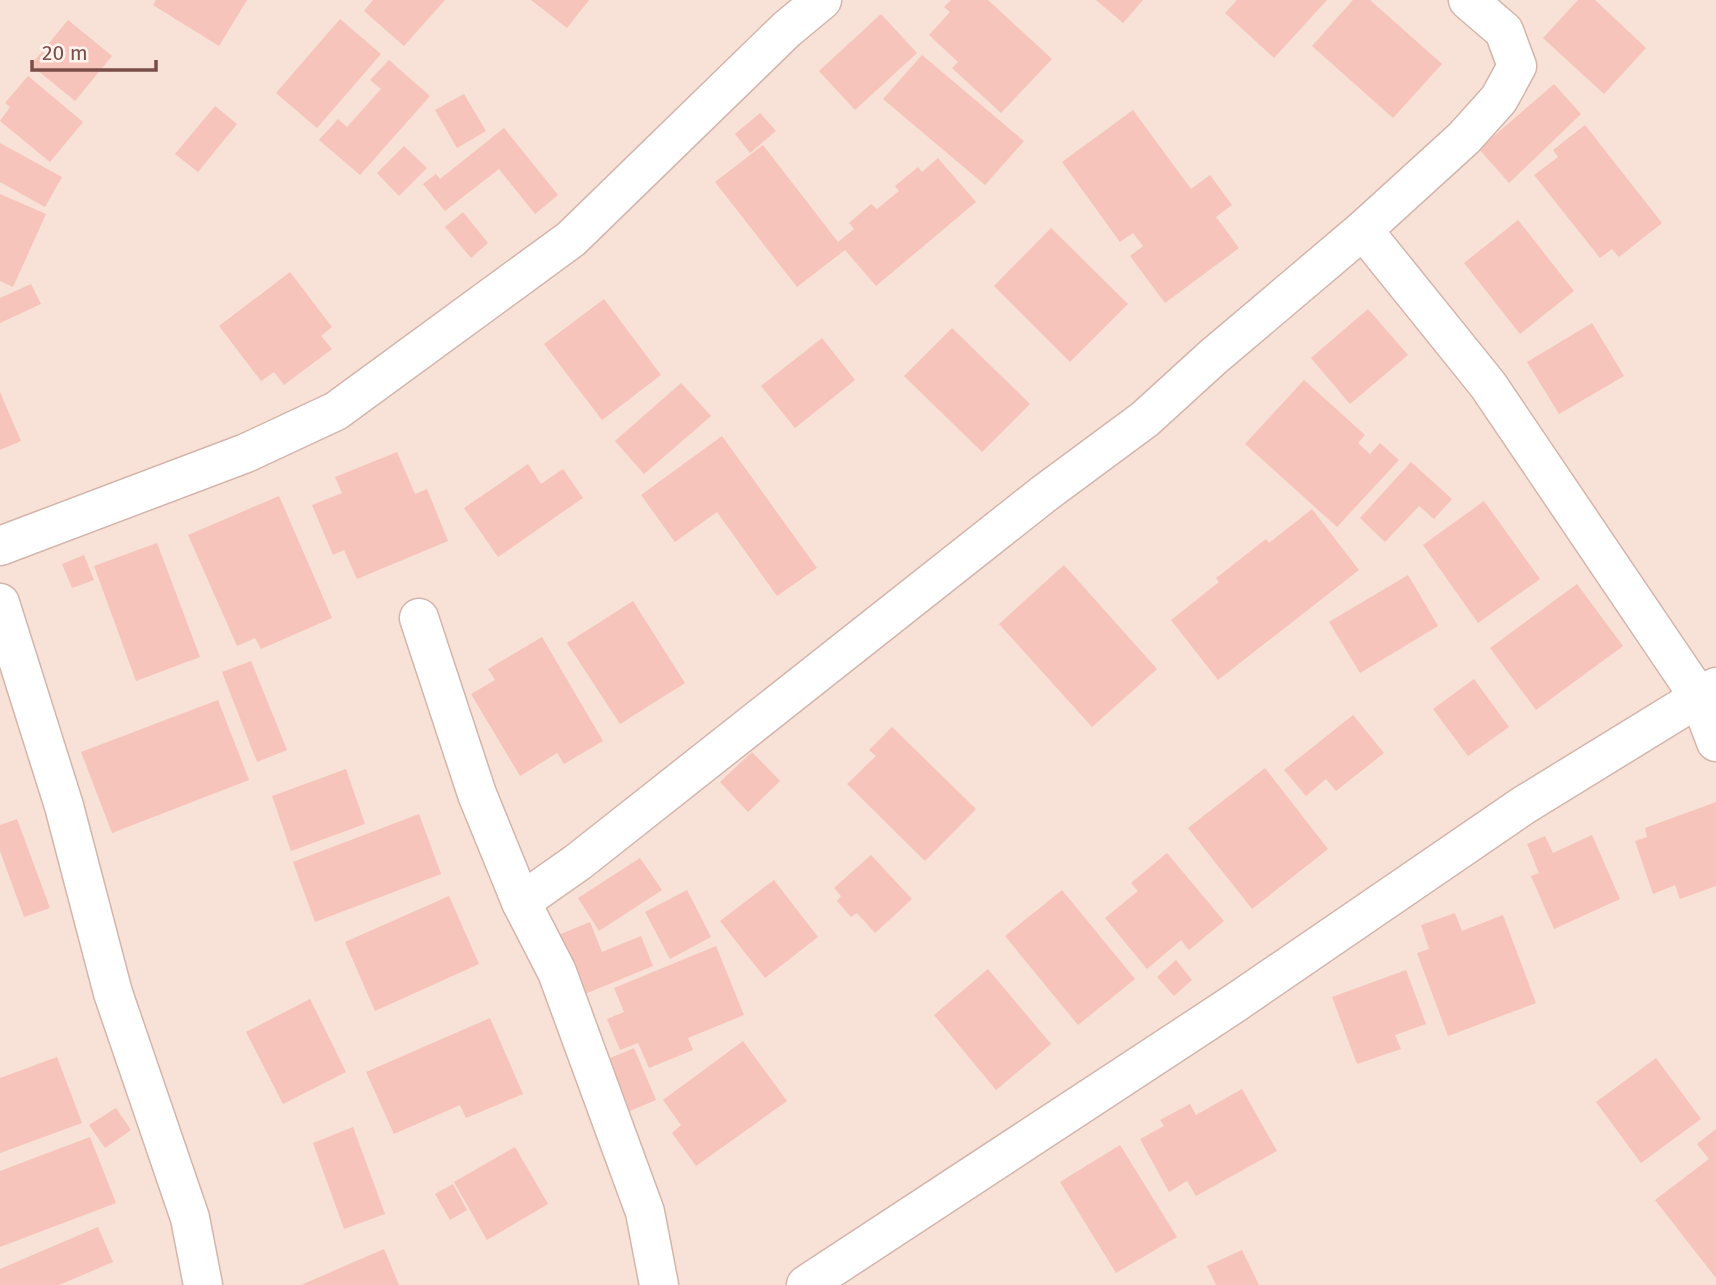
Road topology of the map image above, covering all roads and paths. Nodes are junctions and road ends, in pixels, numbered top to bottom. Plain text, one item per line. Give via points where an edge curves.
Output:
1 (822, 0) edge
2 (1468, 0) edge
3 (1363, 230) junction
4 (0, 546) edge
5 (0, 603) edge
6 (419, 618) dead end
7 (1708, 692) edge
8 (1716, 742) edge
9 (521, 902) junction
10 (203, 1285) edge
11 (659, 1285) edge
12 (806, 1285) edge

1 - 4 street via 571,239 336,411 246,453
2 - 3 street via 1504,31 1517,66 1499,99 1464,138
3 - 7 street via 1488,385
3 - 9 street via 1145,419
5 - 10 street via 64,806 113,993 190,1218
6 - 9 street via 477,794
7 - 8 street
7 - 12 street via 1524,806
9 - 11 street via 557,972 645,1212

